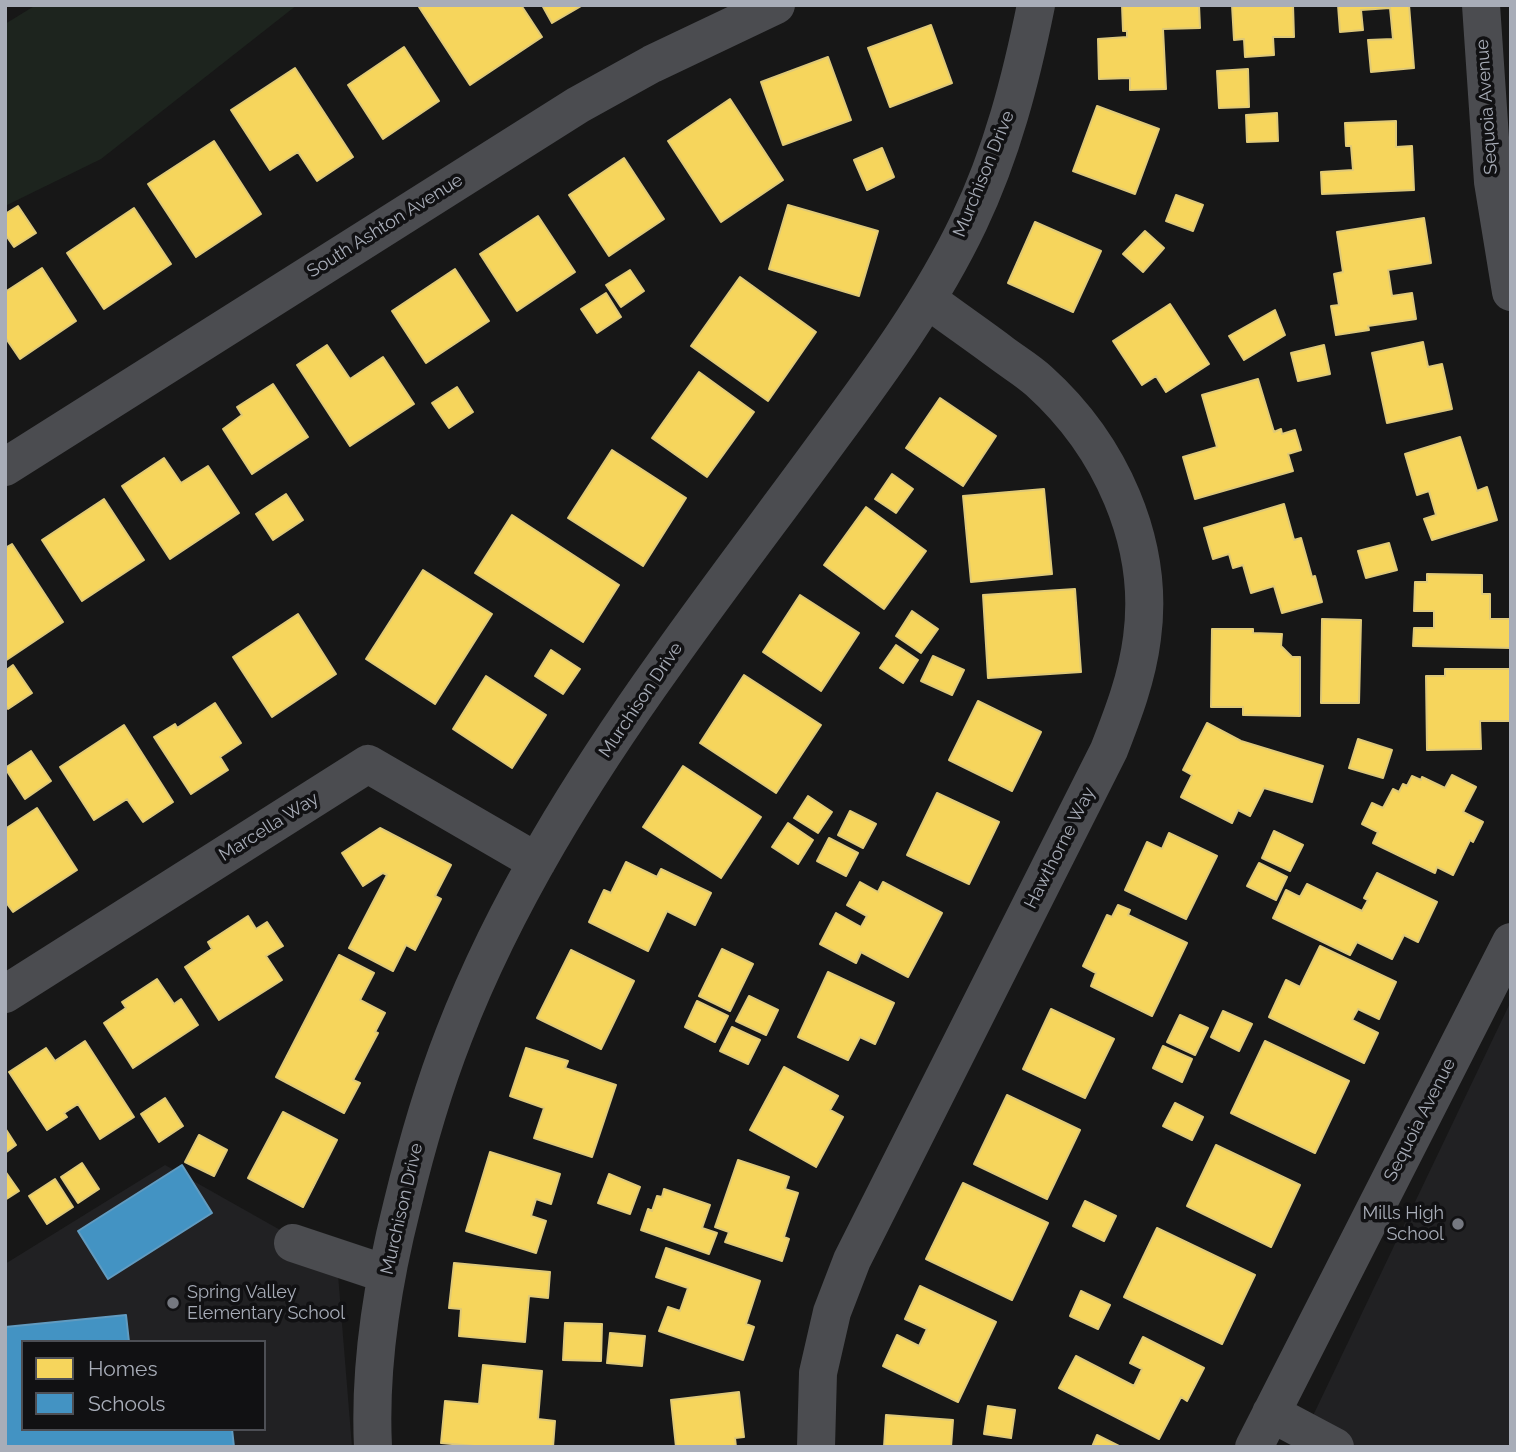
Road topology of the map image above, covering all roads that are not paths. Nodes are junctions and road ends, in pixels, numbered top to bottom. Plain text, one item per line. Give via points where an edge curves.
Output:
1 (776, 5) edge
2 (1035, 5) edge
3 (1481, 5) edge
4 (1511, 292) edge
5 (927, 299) junction
6 (5, 467) edge
7 (537, 862) junction
8 (1511, 942) edge
9 (5, 994) edge
10 (293, 1243) dead end
11 (386, 1274) junction
12 (1271, 1413) junction
13 (373, 1447) edge
14 (816, 1447) edge
15 (1254, 1447) edge
16 (1335, 1447) edge

1 - 6 street, South Ashton Avenue via 652,64 578,106
2 - 5 street, Murchison Drive via 1002,139 969,222
3 - 4 street, Sequoia Avenue via 1493,182
5 - 7 street, Murchison Drive via 869,387 665,664
5 - 14 street, Hawthorne Way via 1038,380 1075,419 1106,462 1129,513 1143,575 1142,637 1131,694 1109,750 852,1260 832,1312 818,1373
7 - 9 street, Marcella Way via 368,764
7 - 11 street, Murchison Drive via 490,951 454,1035 421,1132
8 - 12 street, Sequoia Avenue
10 - 11 street
11 - 13 street, Murchison Drive via 371,1405
12 - 15 street, Sequoia Avenue
12 - 16 street

